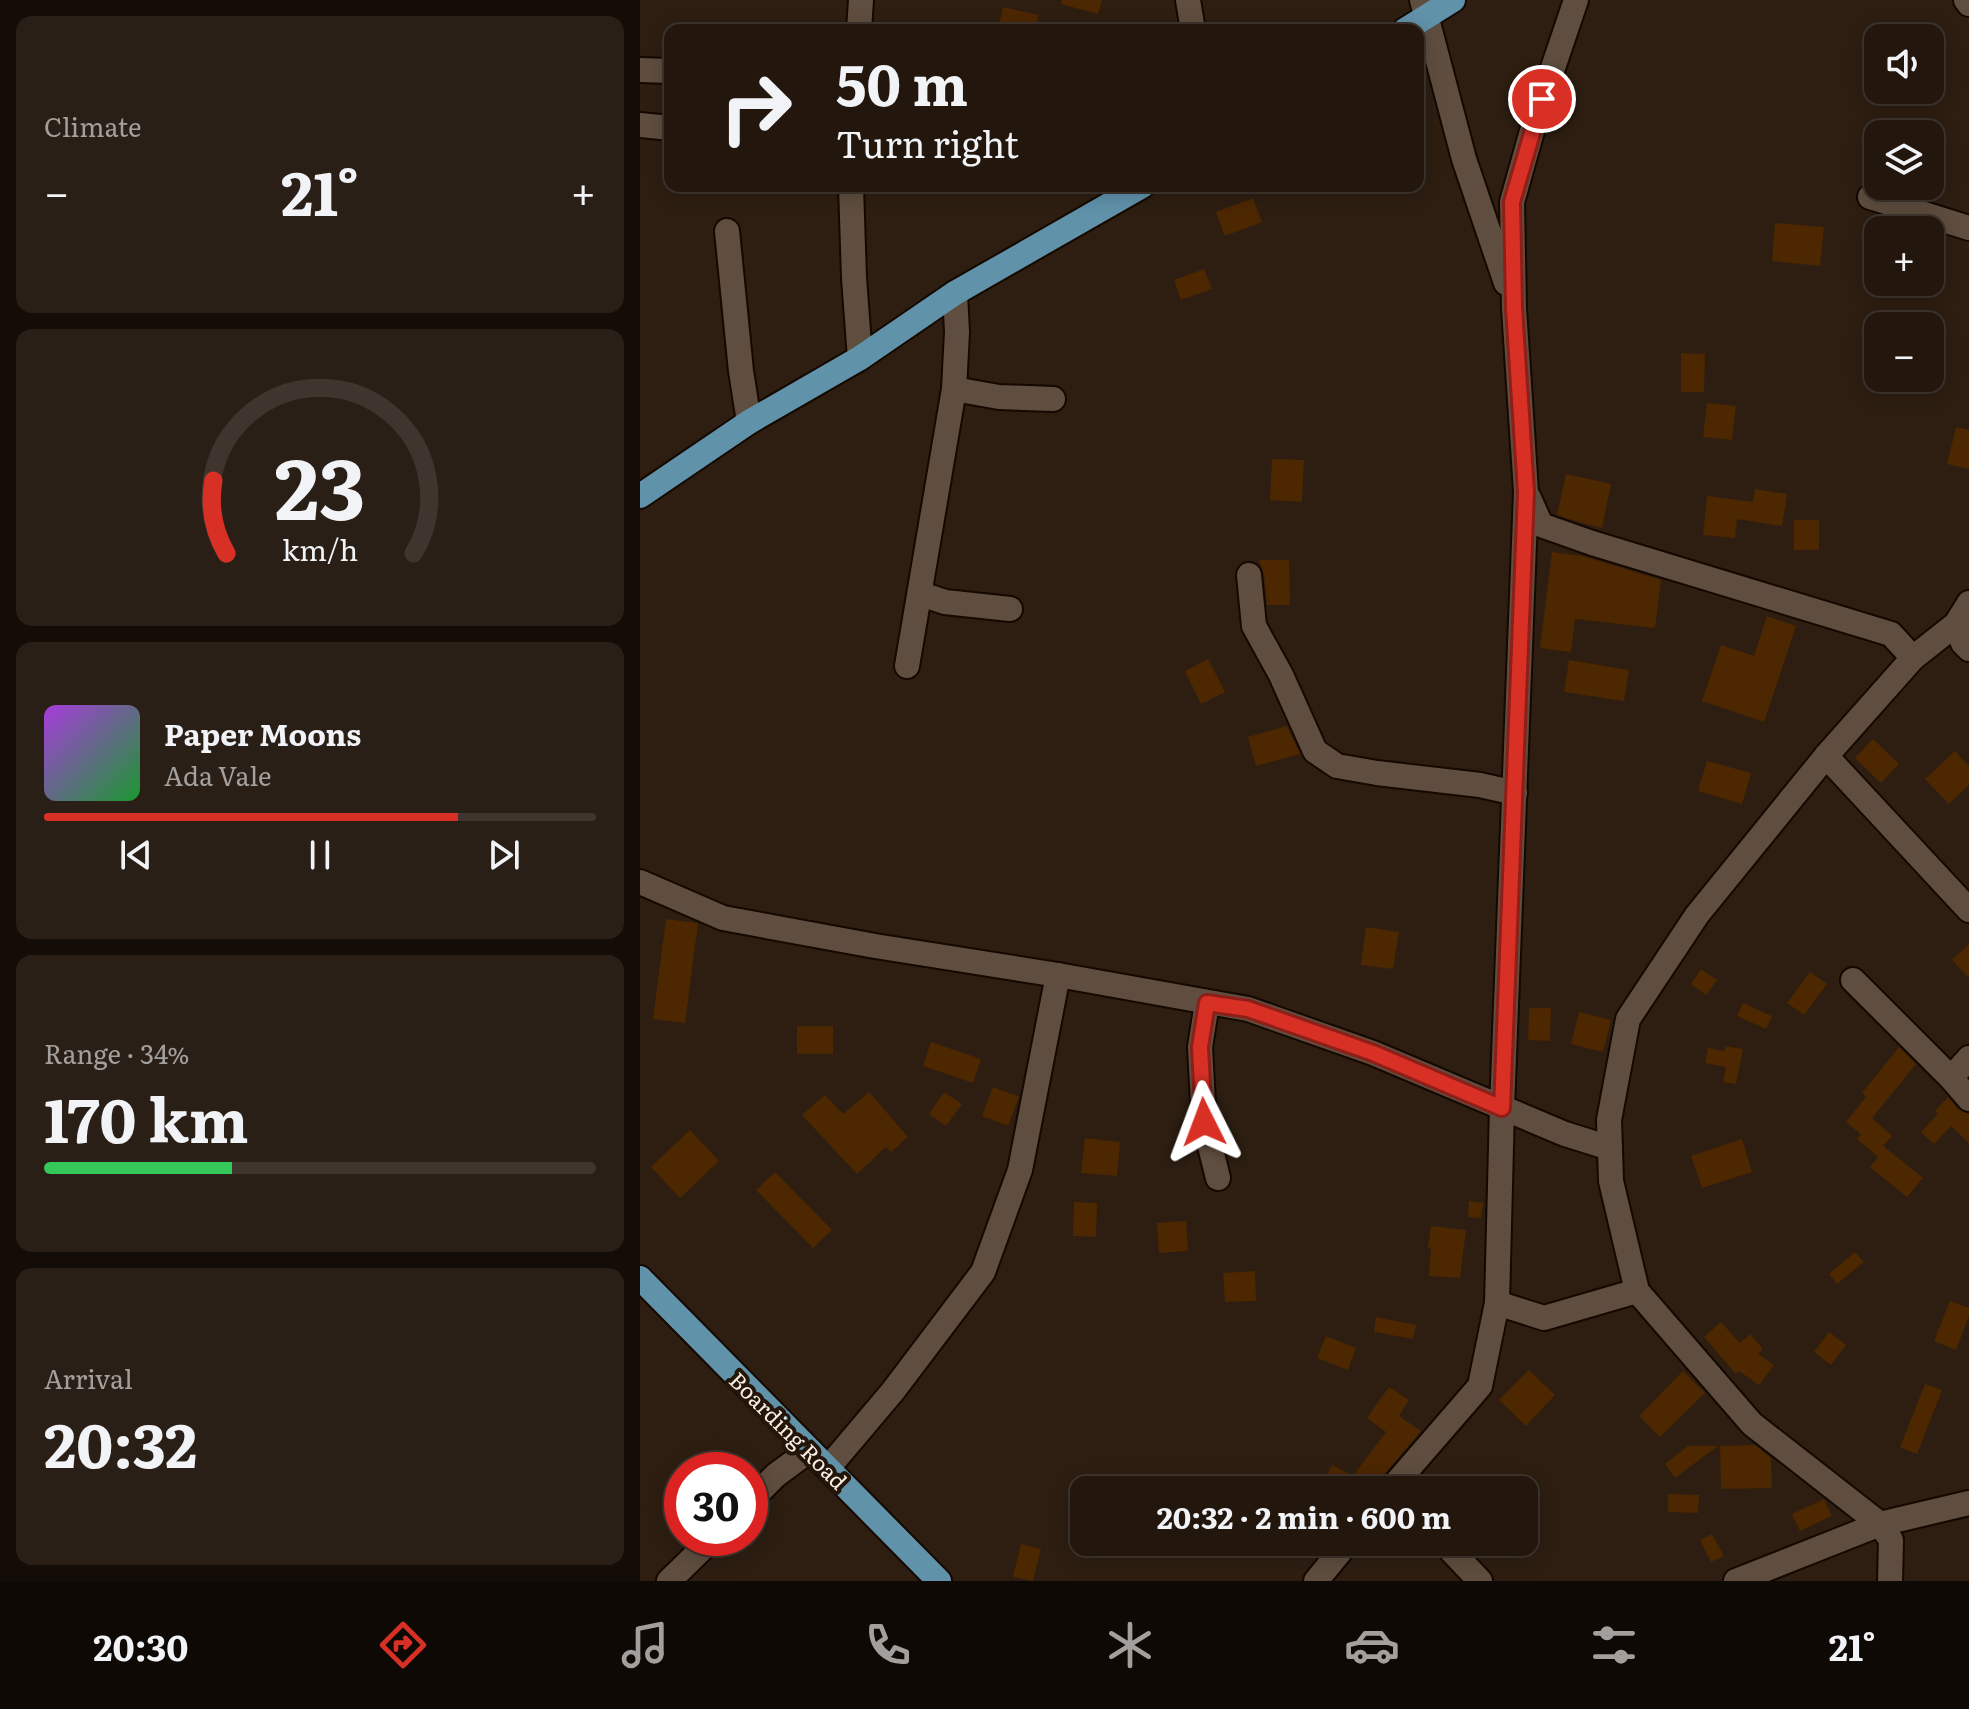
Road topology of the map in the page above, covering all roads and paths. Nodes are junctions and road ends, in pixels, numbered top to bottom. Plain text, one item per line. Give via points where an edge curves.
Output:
1 (861, 0) edge
2 (1188, 0) edge
3 (1453, 0) edge
4 (1576, 0) edge
5 (1424, 8) edge
6 (859, 24) edge
7 (1192, 24) edge
8 (1410, 24) edge
9 (640, 70) edge
10 (664, 71) edge
11 (640, 125) edge
12 (664, 127) edge
13 (851, 192) edge
14 (1132, 192) edge
15 (1880, 200) edge
16 (1969, 228) edge
17 (727, 231) dead end
18 (955, 293) junction
19 (1514, 308) junction
20 (860, 358) junction
21 (954, 389) junction
22 (1053, 399) dead end
23 (749, 422) junction
24 (1526, 492) junction
25 (640, 496) edge
26 (1249, 575) dead end
27 (921, 594) junction
28 (1969, 603) edge
29 (1010, 609) dead end
30 (1956, 624) junction
31 (1969, 649) edge
32 (1913, 658) junction
33 (907, 666) dead end
34 (1826, 756) junction
35 (1515, 793) junction
36 (640, 882) edge
37 (1969, 910) edge
38 (1058, 975) junction
39 (1853, 980) dead end
40 (1207, 1003) junction
41 (1969, 1058) edge
42 (1951, 1078) junction
43 (1969, 1099) edge
44 (1502, 1108) junction
45 (1610, 1148) junction
46 (1218, 1178) dead end
47 (640, 1278) edge
48 (1637, 1291) junction
49 (1497, 1303) junction
50 (810, 1450) junction
51 (828, 1468) junction
52 (1402, 1476) edge
53 (768, 1483) edge
54 (1969, 1503) edge
55 (1880, 1524) junction
56 (695, 1556) edge
57 (1337, 1556) edge
58 (1456, 1556) edge
59 (669, 1581) edge
60 (939, 1581) edge
61 (1316, 1581) edge
62 (1480, 1581) edge
63 (1736, 1581) edge
64 (1890, 1581) edge

1 - 6 street
2 - 7 street
3 - 5 main road
4 - 19 street via 1512,202
5 - 8 main road
5 - 19 street via 1464,159
9 - 10 street
11 - 12 street
13 - 20 street
14 - 18 main road
15 - 16 street
17 - 23 street
18 - 20 main road
18 - 21 street
19 - 24 street
20 - 23 main road
21 - 22 street
21 - 27 street
23 - 25 main road
24 - 32 street via 1541,525 1891,634
24 - 35 street
26 - 35 street via 1254,626 1315,751 1337,766
27 - 29 street
27 - 33 street
28 - 30 street
30 - 31 street
30 - 32 street
32 - 34 street
34 - 37 street
34 - 45 street via 1697,915 1628,1019 1609,1120
35 - 44 street
36 - 38 street via 723,918
38 - 40 street
38 - 51 street via 1020,1170 983,1272
39 - 42 street
40 - 44 street via 1248,1009 1373,1053
40 - 46 street via 1200,1047 1204,1122
41 - 42 street
42 - 43 street
44 - 45 street
44 - 49 street
45 - 48 street via 1611,1181
47 - 50 main road, Boarding Road
48 - 49 street via 1544,1318
48 - 55 street via 1752,1424
49 - 52 street via 1480,1386
50 - 51 main road, Boarding Road
50 - 53 street
51 - 60 main road, Boarding Road
54 - 55 street
55 - 63 street
55 - 64 street via 1891,1540
56 - 59 street
57 - 61 street
58 - 62 street

